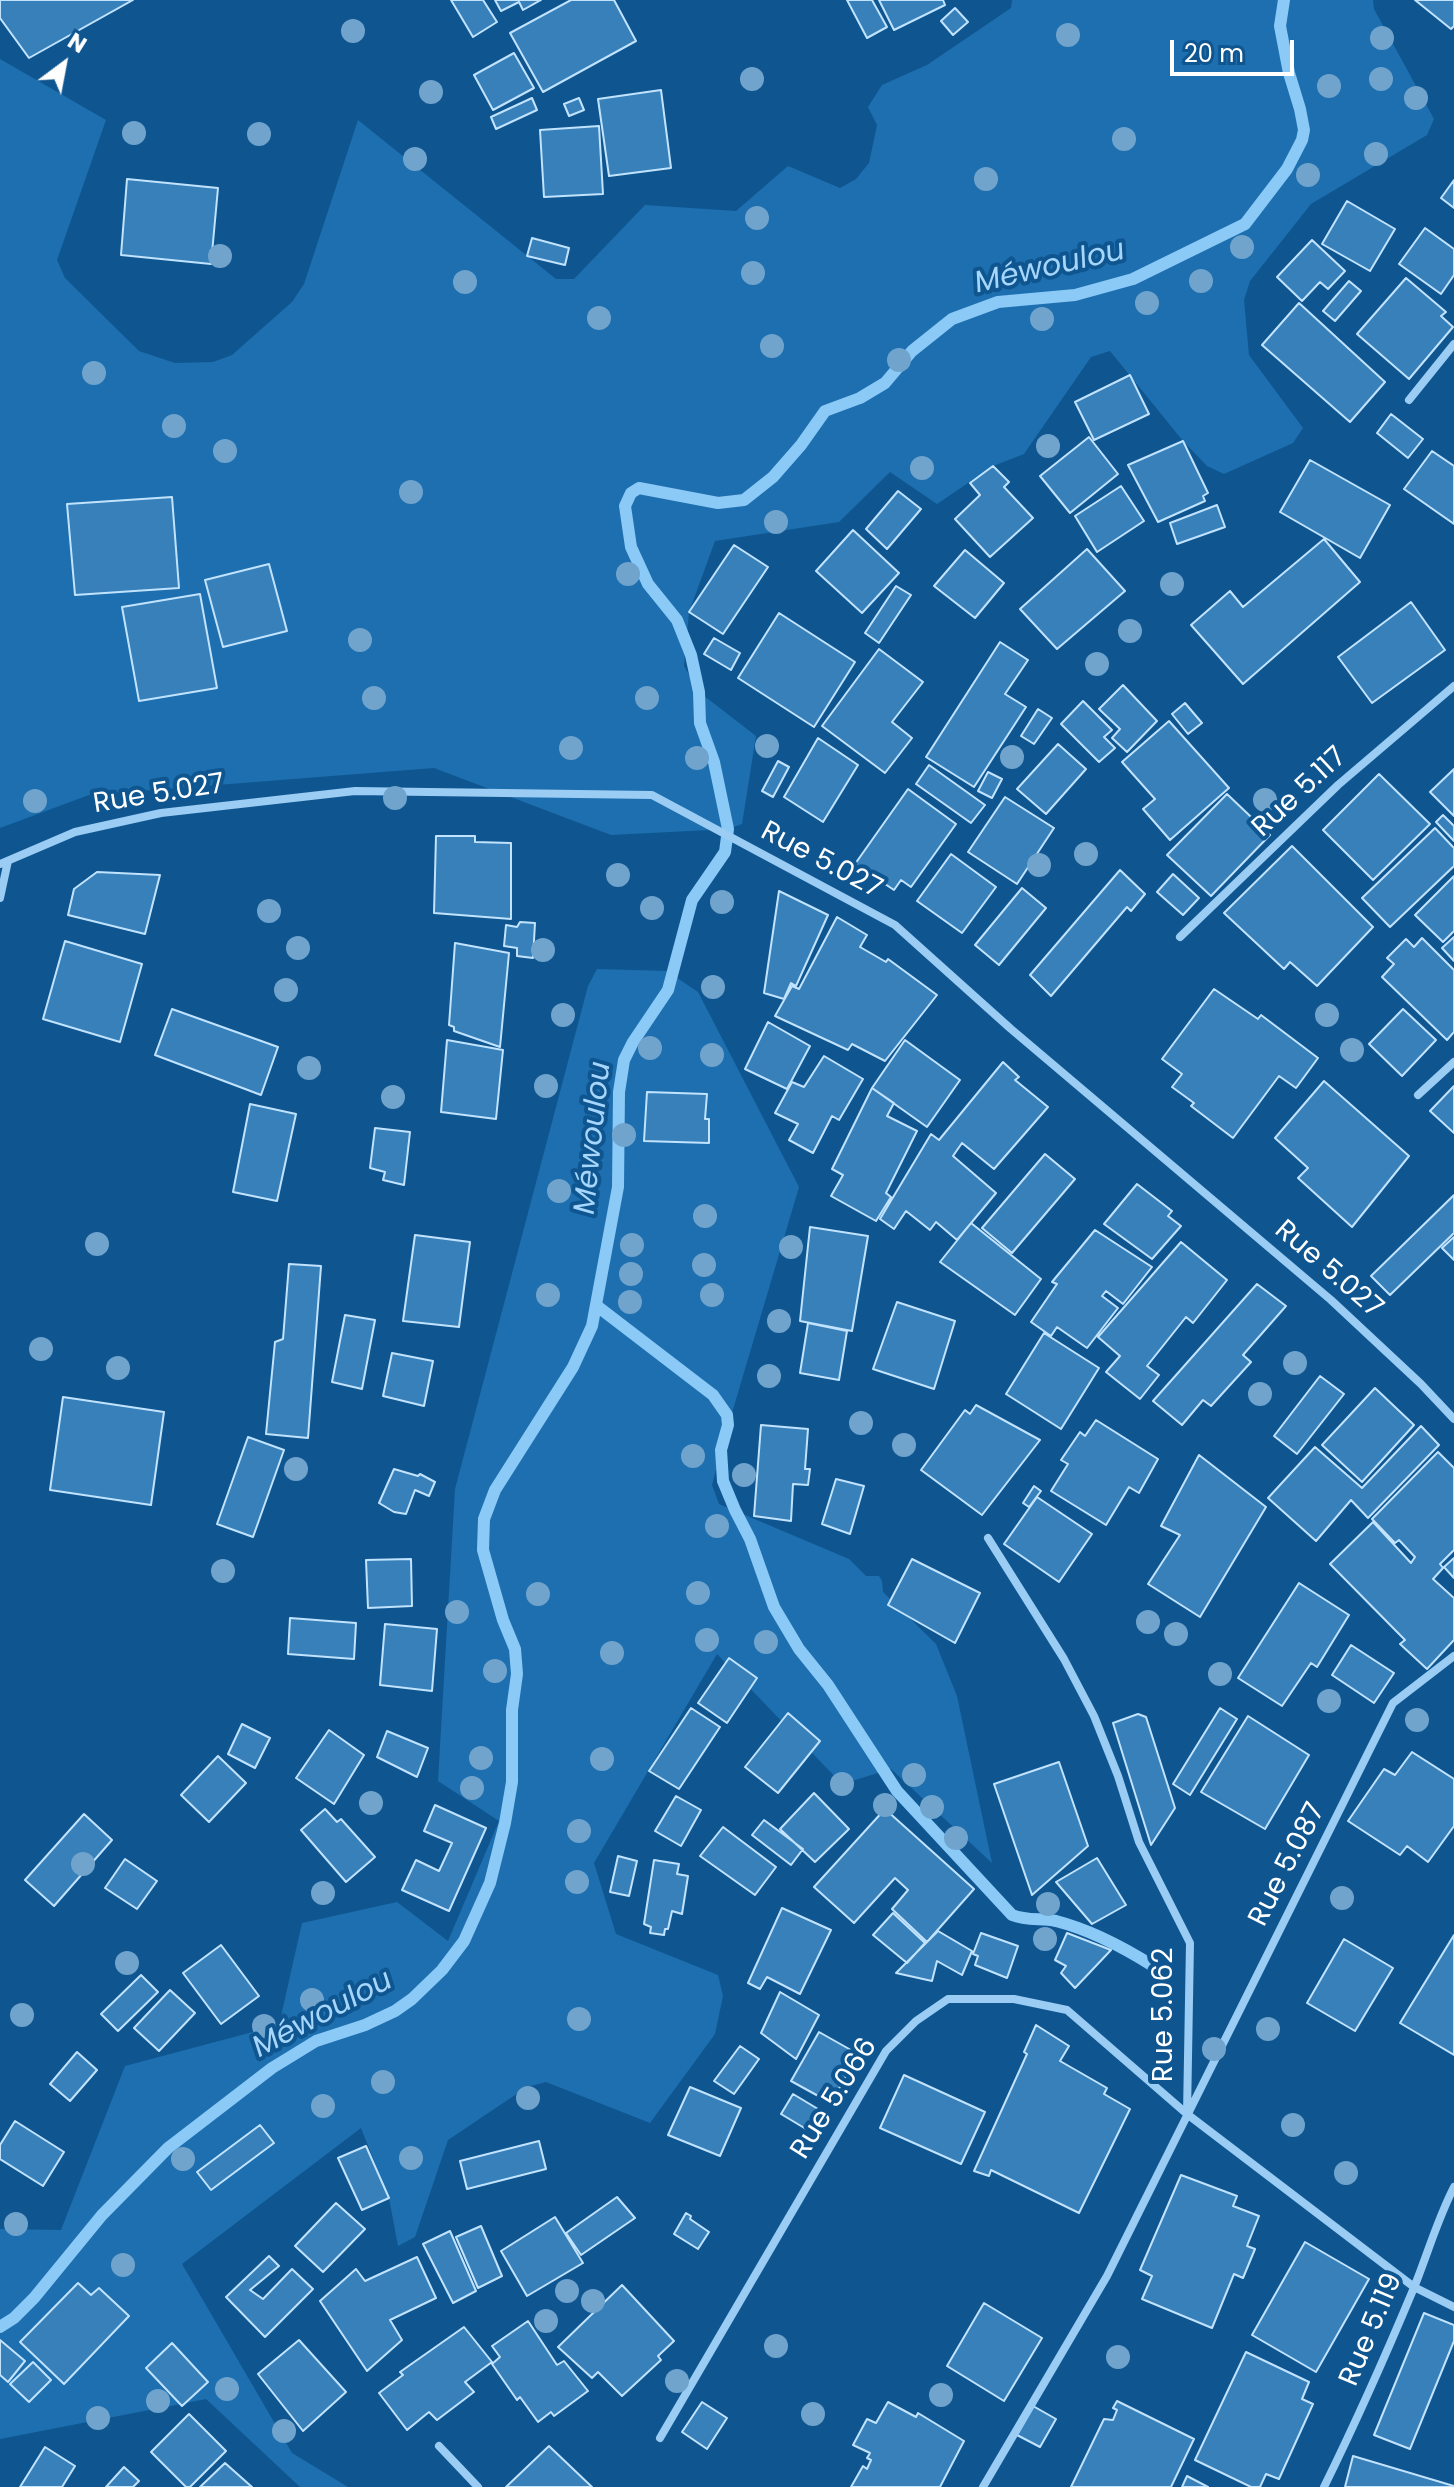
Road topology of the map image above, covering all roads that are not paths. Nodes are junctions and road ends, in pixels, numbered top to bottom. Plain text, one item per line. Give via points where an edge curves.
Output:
1 (1454, 344) edge
2 (1409, 400) dead end
3 (1454, 686) edge
4 (4, 862) edge
5 (0, 898) edge
6 (1180, 937) dead end
7 (1454, 1062) edge
8 (1418, 1095) dead end
9 (1454, 1419) edge
10 (988, 1538) dead end
11 (1454, 1656) edge
12 (1187, 2114) junction
13 (1454, 2187) edge
14 (1414, 2287) junction
15 (1454, 2307) edge
16 (660, 2438) dead end
17 (439, 2446) dead end
18 (478, 2487) edge
19 (983, 2487) edge
20 (1324, 2487) edge

1 - 2 street
3 - 6 street, Rue 5.117 via 1338,785
4 - 5 street
4 - 9 street, Rue 5.027 via 75,832 161,813 355,791 652,795 895,925 1331,1300
7 - 8 street
10 - 12 street, Rue 5.062 via 1094,1716 1139,1842 1190,1943
11 - 12 street, Rue 5.087 via 1393,1703
12 - 14 street, Rue 5.062
12 - 16 street, Rue 5.066 via 1067,2010 1014,1999 948,1999 886,2051
12 - 19 street, Rue 5.087 via 1107,2276
13 - 14 street, Rue 5.119
14 - 15 street, Rue 5.062
14 - 20 street, Rue 5.119
17 - 18 street

